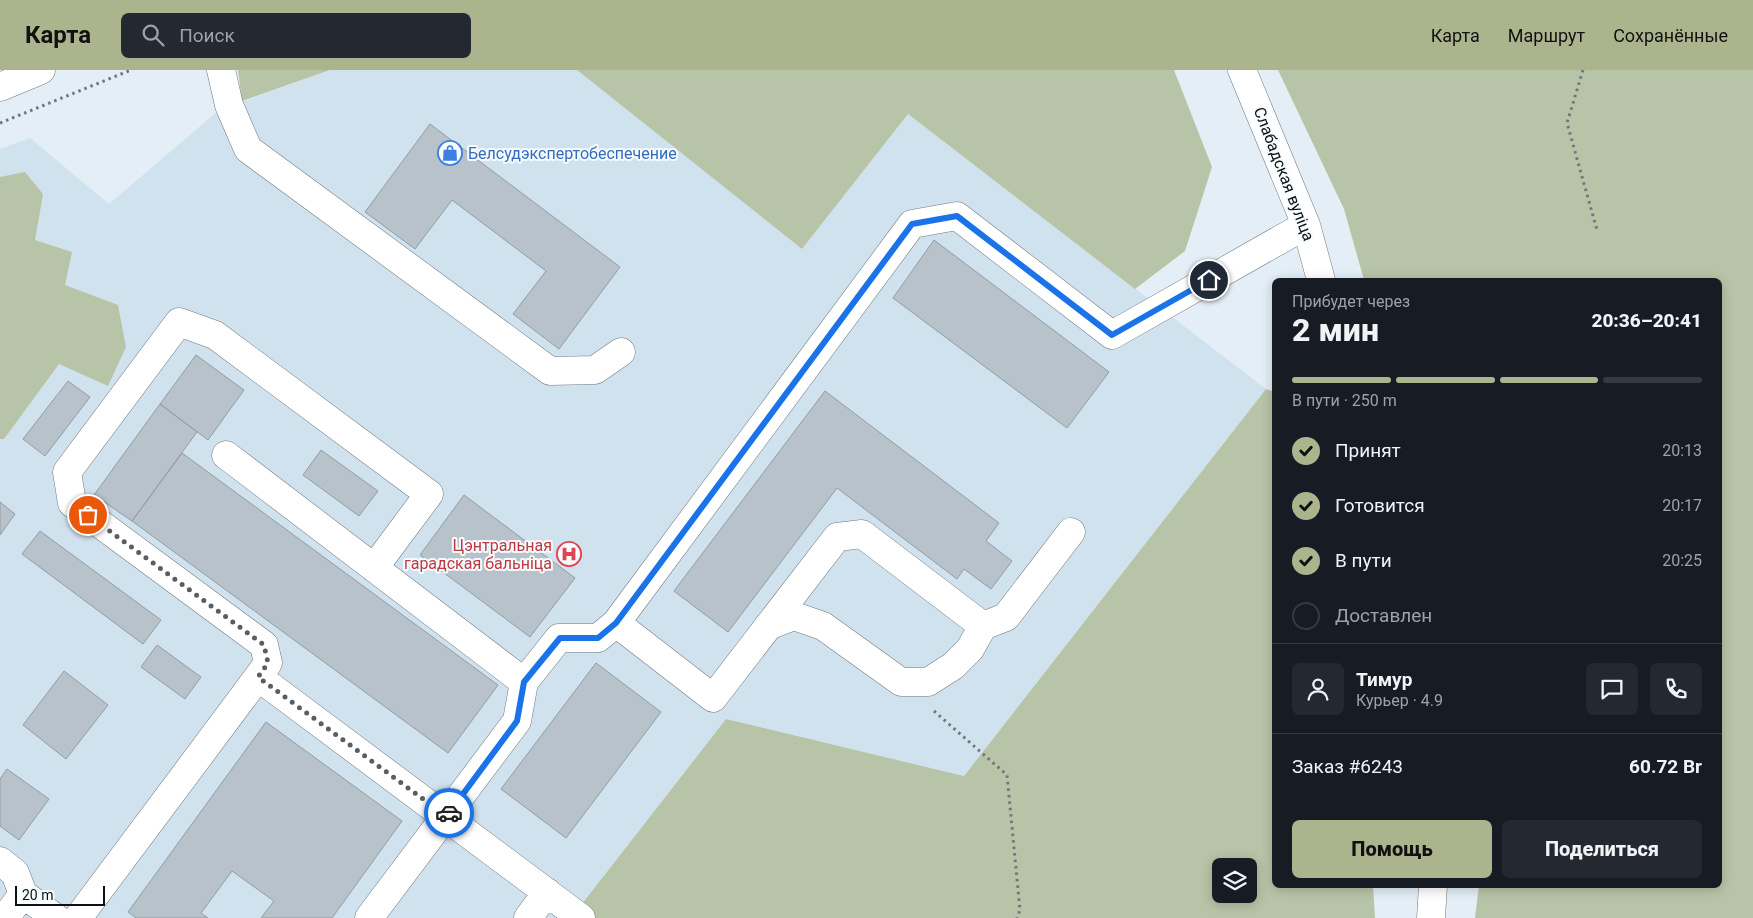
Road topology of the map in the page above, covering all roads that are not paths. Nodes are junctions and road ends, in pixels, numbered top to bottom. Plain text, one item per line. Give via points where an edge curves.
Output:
1 (41, 70) edge
2 (221, 70) edge
3 (1242, 70) edge
4 (0, 87) edge
5 (1306, 225) junction
6 (1320, 278) edge
7 (621, 352) dead end
8 (226, 456) dead end
9 (1071, 532) dead end
10 (374, 568) junction
11 (616, 623) junction
12 (768, 626) junction
13 (984, 626) junction
14 (258, 677) junction
15 (524, 682) junction
16 (446, 816) junction
17 (0, 861) edge
18 (1433, 888) edge
19 (548, 892) junction
20 (22, 894) junction
21 (5, 918) edge
22 (56, 918) edge
23 (78, 918) edge
24 (369, 918) edge
25 (528, 918) edge
26 (581, 918) edge
27 (1431, 918) edge

1 - 4 street
2 - 7 street via 229,105 248,149 550,371 595,370
3 - 5 street, Слабадская вуліца
5 - 6 street, Слабадская вуліца
5 - 11 street via 1112,335 957,216 912,224
8 - 10 street
9 - 13 street via 1006,617
10 - 14 street via 429,494 215,335 179,322 66,472 72,503 264,645 268,663
10 - 15 street
11 - 12 street via 714,698
11 - 15 street via 598,638 560,638
12 - 13 street via 794,616 824,626 901,682 928,682 953,666 970,649
12 - 13 street via 837,537 862,534
14 - 16 street
14 - 23 street
15 - 16 street via 517,721
16 - 19 street
16 - 24 street
17 - 20 street via 15,873
18 - 27 street
19 - 25 street
19 - 26 street
20 - 21 street
20 - 22 street

